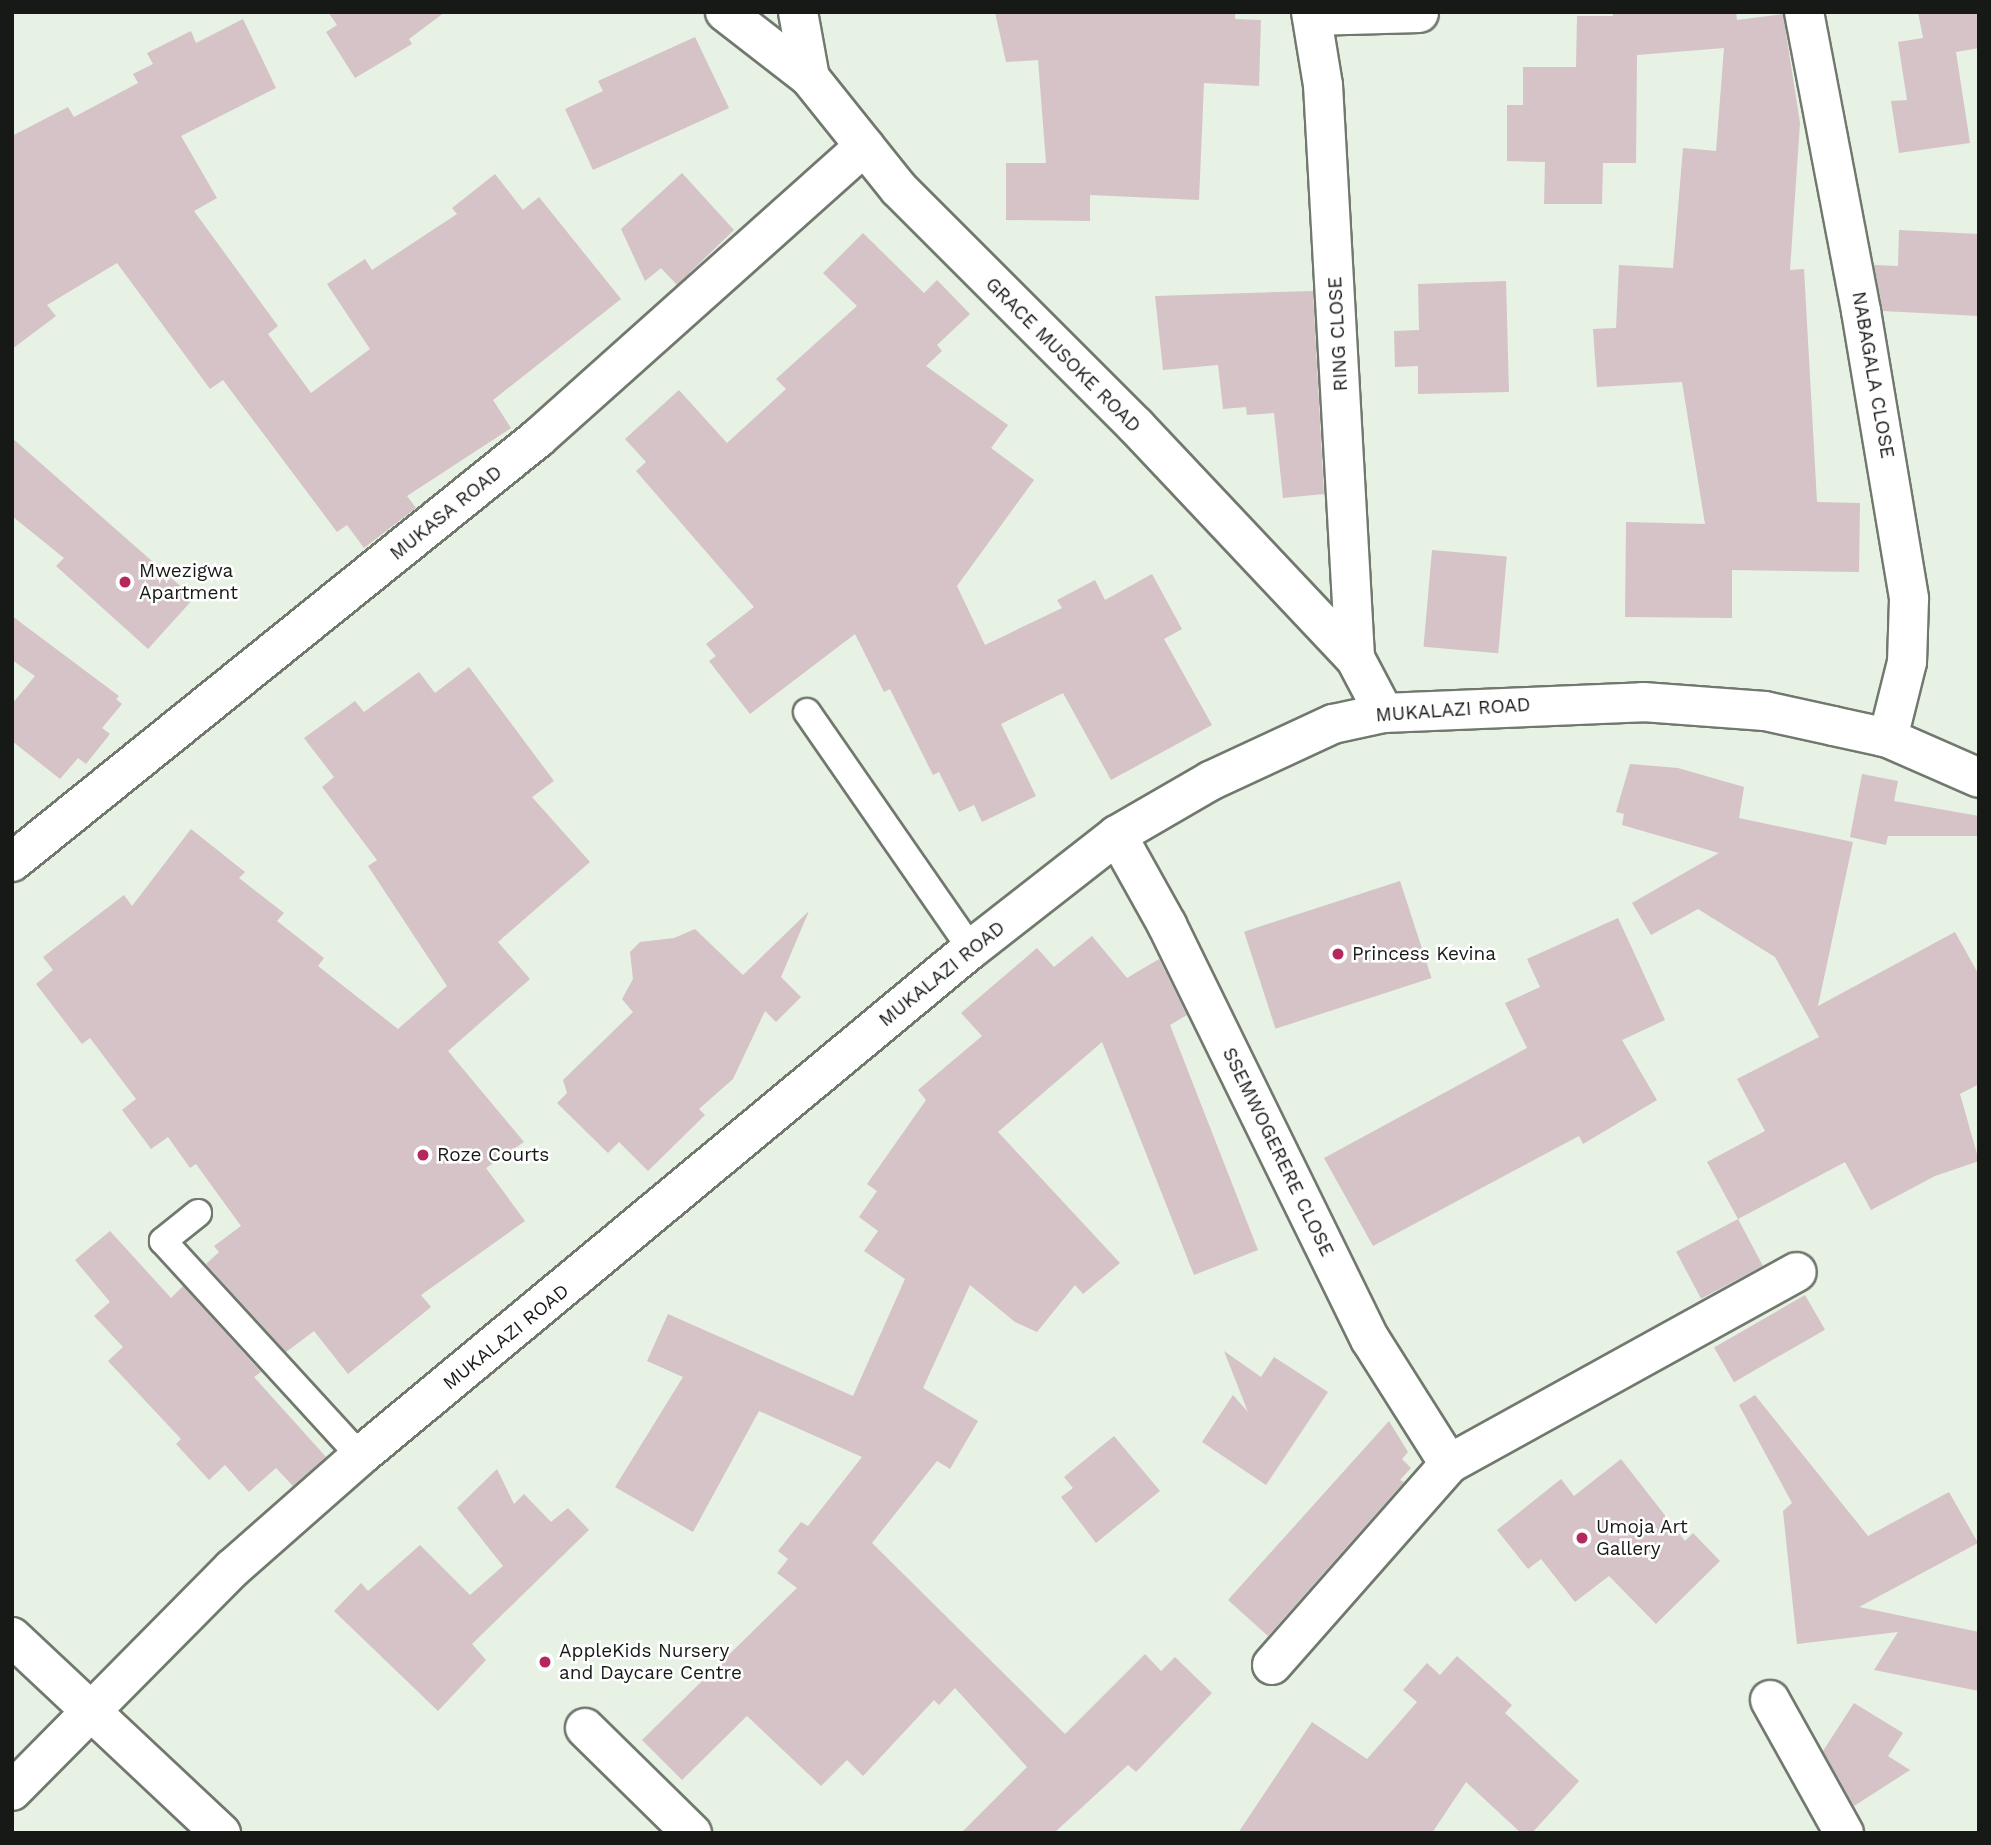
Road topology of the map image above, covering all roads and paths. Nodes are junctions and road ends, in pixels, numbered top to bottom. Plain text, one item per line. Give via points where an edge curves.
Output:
1 (725, 12) edge
2 (798, 12) edge
3 (1804, 12) edge
4 (1419, 13) edge
5 (1312, 14) edge
6 (810, 78) junction
7 (865, 146) junction
8 (1355, 658) junction
9 (807, 712) dead end
10 (1384, 713) junction
11 (1888, 738) junction
12 (1979, 778) edge
13 (1117, 835) junction
14 (12, 862) edge
15 (971, 949) junction
16 (198, 1213) dead end
17 (1797, 1272) dead end
18 (360, 1456) junction
19 (1449, 1464) junction
20 (12, 1637) edge
21 (1272, 1665) dead end
22 (1770, 1700) dead end
23 (90, 1710) junction
24 (585, 1728) dead end
25 (12, 1791) edge
26 (221, 1833) edge
27 (692, 1833) edge
28 (1844, 1833) edge

1 - 6 street, GRACE MUSOKE ROAD
2 - 6 street
3 - 11 street, NABAGALA CLOSE via 1852,257 1909,598 1907,662
4 - 5 street
5 - 8 street, RING CLOSE via 1323,85
6 - 7 street, GRACE MUSOKE ROAD
7 - 8 street, GRACE MUSOKE ROAD via 950,243 1136,426
7 - 14 street, MUKASA ROAD via 538,438
8 - 10 street, GRACE MUSOKE ROAD
9 - 15 lane
10 - 11 street, MUKALAZI ROAD via 1643,702 1765,711
10 - 13 street, MUKALAZI ROAD via 1333,724 1283,744
11 - 12 street, MUKALAZI ROAD
13 - 15 street, MUKALAZI ROAD
13 - 19 street, SSEMWOGERERE CLOSE via 1167,925 1370,1339
15 - 18 street, MUKALAZI ROAD
16 - 18 lane via 163,1241
17 - 19 street
18 - 23 street, MUKALAZI ROAD via 233,1568
19 - 21 street
20 - 23 street
22 - 28 street
23 - 25 street, MUKALAZI ROAD
23 - 26 street
24 - 27 street

